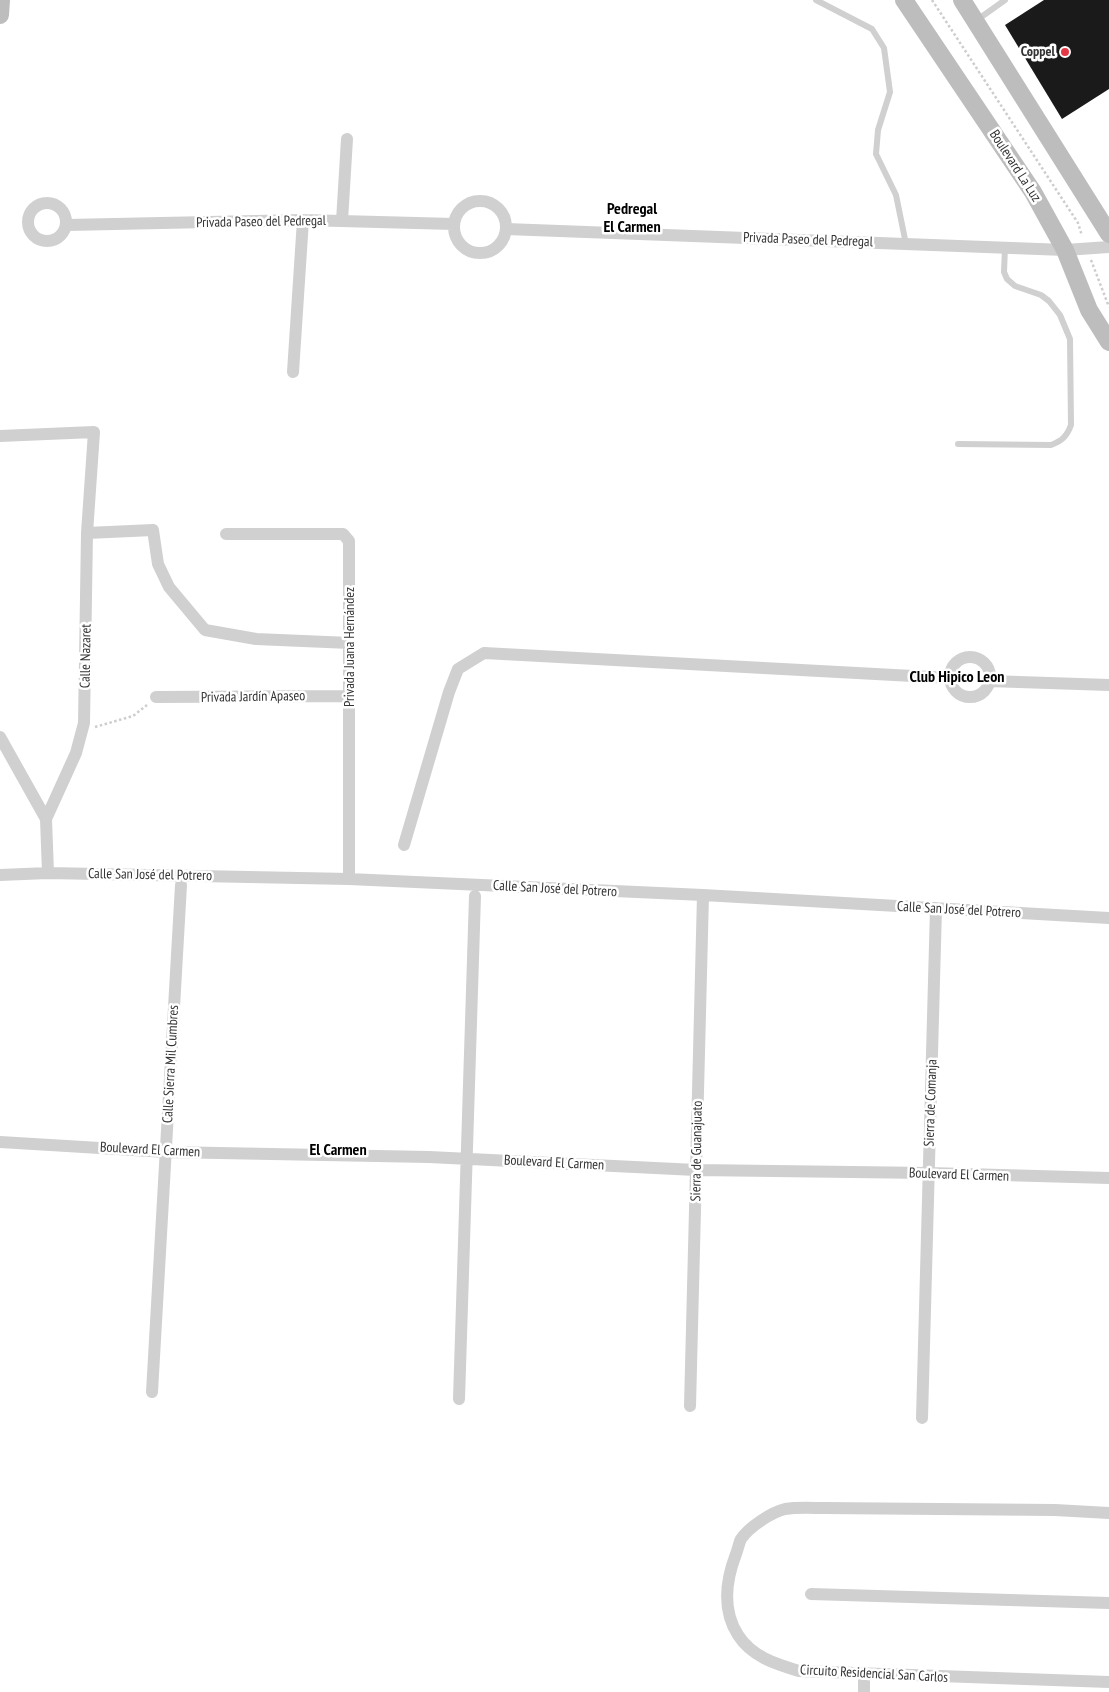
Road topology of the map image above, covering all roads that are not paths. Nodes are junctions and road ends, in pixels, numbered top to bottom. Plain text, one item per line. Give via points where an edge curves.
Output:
1 (1, 0) edge
2 (816, 0) edge
3 (904, 0) edge
4 (962, 0) edge
5 (1003, 0) edge
6 (0, 15) edge
7 (976, 22) junction
8 (347, 139) dead end
9 (303, 220) junction
10 (342, 221) junction
11 (454, 224) junction
12 (67, 225) dead end
13 (506, 229) junction
14 (1109, 234) edge
15 (906, 244) junction
16 (1005, 247) junction
17 (1109, 247) edge
18 (1066, 250) junction
19 (1109, 342) edge
20 (293, 372) dead end
21 (0, 436) edge
22 (958, 444) dead end
23 (87, 533) junction
24 (226, 534) dead end
25 (350, 643) junction
26 (950, 678) junction
27 (990, 680) junction
28 (1109, 686) edge
29 (350, 696) junction
30 (156, 698) road end
31 (0, 737) edge
32 (46, 820) junction
33 (404, 844) dead end
34 (48, 873) junction
35 (0, 875) edge
36 (349, 879) junction
37 (180, 885) dead end
38 (475, 896) dead end
39 (703, 896) junction
40 (936, 908) junction
41 (1109, 918) edge
42 (0, 1142) edge
43 (166, 1152) junction
44 (467, 1159) junction
45 (696, 1170) junction
46 (929, 1173) junction
47 (1109, 1178) edge
48 (152, 1392) dead end
49 (459, 1399) dead end
50 (690, 1406) dead end
51 (922, 1418) dead end
52 (1109, 1513) edge
53 (811, 1594) dead end
54 (1109, 1603) edge
55 (864, 1675) junction
56 (1109, 1682) edge
57 (1038, 1686) edge
58 (864, 1692) edge

1 - 6 main road
2 - 15 lane via 872,28 884,48 890,92 878,130 876,154 896,195
3 - 18 main road, Boulevard La Luz via 1033,192
4 - 7 main road
5 - 7 lane
7 - 14 main road
8 - 10 street
9 - 10 street, Privada Paseo del Pedregal
9 - 12 street, Privada Paseo del Pedregal
9 - 20 street
10 - 11 street, Privada Paseo del Pedregal
11 - 13 street via 466,205 476,201 488,202 501,212
11 - 13 street via 462,245 478,252 494,248
13 - 15 street, Privada Paseo del Pedregal
15 - 16 street, Privada Paseo del Pedregal
16 - 18 street, Privada Paseo del Pedregal
16 - 22 lane via 1004,272 1008,279 1014,286 1049,301 1060,315 1070,339 1071,425 1060,442 1051,445
17 - 18 street, Privada Paseo del Pedregal
18 - 19 main road, Boulevard La Luz via 1089,310
21 - 23 street, Calle Nazaret via 94,432
23 - 25 street via 153,530 158,564 169,587 205,630 256,639
23 - 32 street, Calle Nazaret via 83,730 76,754
24 - 25 street, Privada Juana Hernández via 346,536 350,547
25 - 29 street, Privada Juana Hernández
26 - 27 street via 954,689 963,696 974,696 984,691
26 - 27 street via 951,669 957,661 976,657 984,662
26 - 33 street via 484,653 458,669
27 - 28 street
29 - 30 street, Privada Jardín Apaseo
29 - 36 street, Privada Juana Hernández
31 - 32 street
32 - 34 street, Calle Nazaret
34 - 35 street, Calle San José del Potrero
34 - 36 street, Calle San José del Potrero
36 - 39 street, Calle San José del Potrero
37 - 43 street, Calle Sierra Mil Cumbres
38 - 44 street
39 - 40 street, Calle San José del Potrero
39 - 45 street, Sierra de Guanajuato
40 - 41 street, Calle San José del Potrero
40 - 46 street, Sierra de Comanja
42 - 43 street, Boulevard El Carmen
43 - 44 street, Boulevard El Carmen
43 - 48 street, Calle Sierra Mil Cumbres
44 - 45 street, Boulevard El Carmen
44 - 49 street
45 - 46 street, Boulevard El Carmen
45 - 50 street, Sierra de Guanajuato
46 - 47 street, Boulevard El Carmen
46 - 51 street, Sierra de Comanja
52 - 55 street, Circuito Residencial San Carlos via 814,1508 786,1509 757,1524 742,1539 727,1582 731,1620 738,1635 759,1656 773,1663 799,1671
53 - 54 street
55 - 57 street, Circuito Residencial San Carlos
55 - 58 street
56 - 57 street, Circuito Residencial San Carlos

